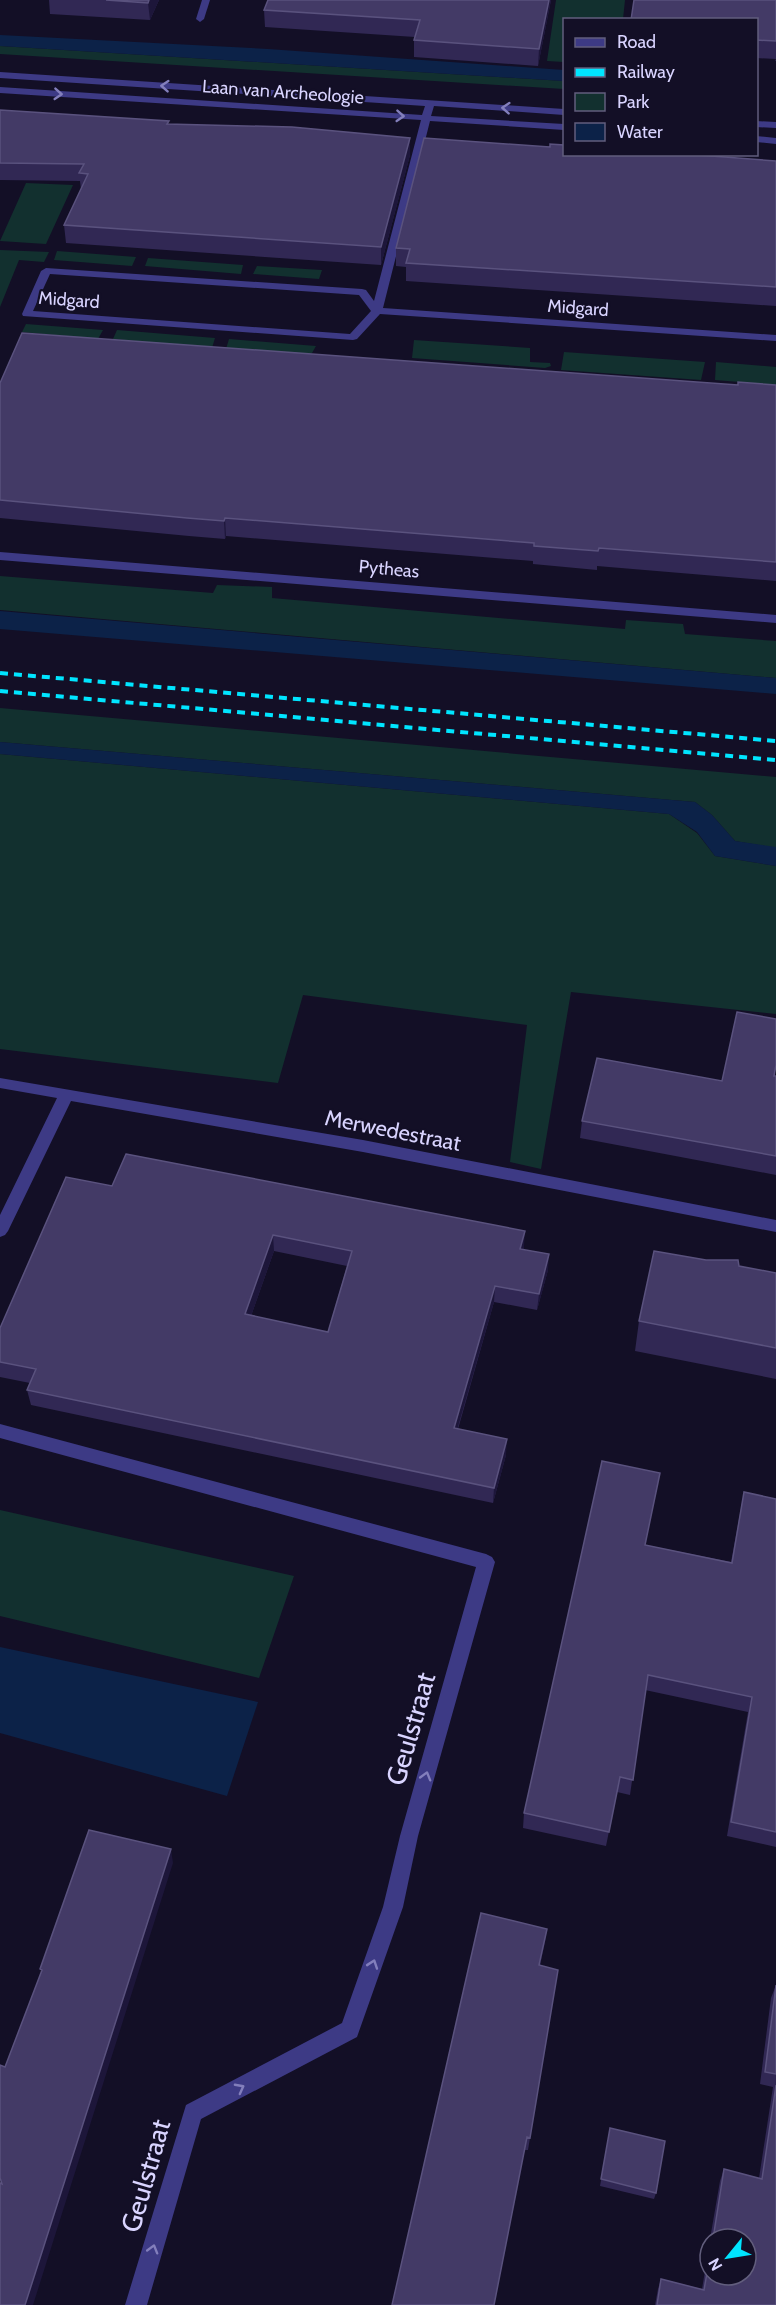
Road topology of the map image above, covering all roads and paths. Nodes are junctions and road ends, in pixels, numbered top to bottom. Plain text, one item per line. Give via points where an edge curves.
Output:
1 (206, 0) edge
2 (200, 20) dead end
3 (0, 75) edge
4 (0, 90) edge
5 (430, 103) junction
6 (563, 112) edge
7 (426, 118) junction
8 (758, 124) edge
9 (776, 125) edge
10 (563, 127) edge
11 (758, 140) edge
12 (776, 141) edge
13 (377, 312) junction
14 (776, 338) edge
15 (0, 556) edge
16 (776, 619) edge
17 (0, 1083) edge
18 (66, 1095) junction
19 (776, 1226) edge
20 (0, 1231) edge
21 (0, 1431) edge
22 (136, 2305) edge

1 - 2 street
5 -> 3 street, Laan van Archeologie
4 -> 7 street, Laan van Archeologie
6 -> 5 street, Laan van Archeologie
5 - 7 street, Midgard
7 - 10 street, Laan van Archeologie
7 - 13 street, Midgard
8 - 9 street
11 - 12 street
13 - 13 street, Midgard via 362,292 46,271 27,314 353,337
13 - 14 street, Midgard
15 - 16 street, Pytheas
17 - 18 street, Merwedestraat
18 - 19 street, Merwedestraat via 363,1146
18 - 20 street
22 -> 21 street, Geulstraat via 193,2112 350,2030 393,1907 409,1836 486,1562

